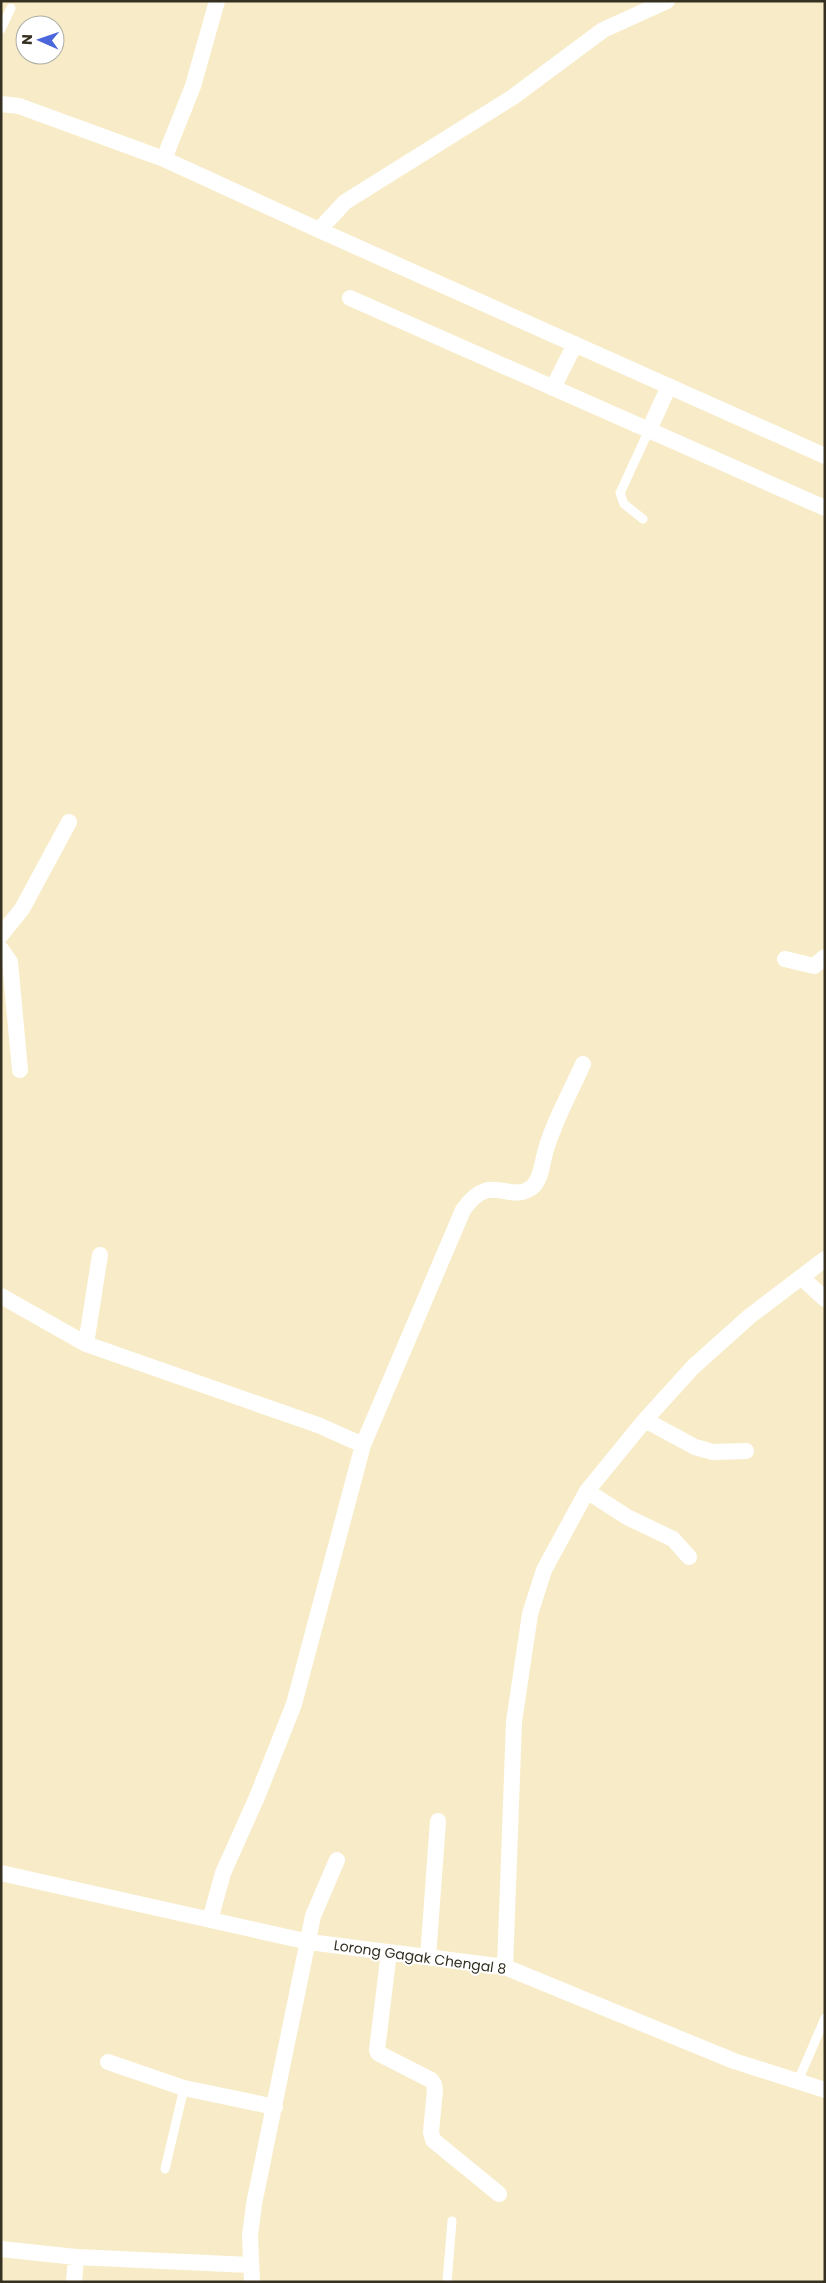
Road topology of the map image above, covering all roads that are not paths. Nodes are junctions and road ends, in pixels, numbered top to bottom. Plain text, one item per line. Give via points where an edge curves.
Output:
1 (217, 1) edge
2 (667, 1) edge
3 (11, 8) dead end
4 (1, 29) edge
5 (1, 104) edge
6 (164, 159) junction
7 (319, 230) junction
8 (350, 298) dead end
9 (575, 344) junction
10 (669, 386) junction
11 (553, 388) junction
12 (649, 430) junction
13 (825, 456) edge
14 (825, 508) edge
15 (642, 519) dead end
16 (69, 822) dead end
17 (1, 935) edge
18 (1, 948) edge
19 (825, 957) edge
20 (785, 959) dead end
21 (583, 1064) dead end
22 (20, 1070) dead end
23 (100, 1255) dead end
24 (825, 1259) edge
25 (801, 1277) junction
26 (1, 1296) edge
27 (825, 1299) edge
28 (86, 1344) junction
29 (645, 1420) junction
30 (363, 1445) junction
31 (746, 1451) dead end
32 (587, 1491) junction
33 (689, 1557) dead end
34 (438, 1822) dead end
35 (337, 1860) dead end
36 (1, 1873) edge
37 (210, 1920) junction
38 (309, 1942) junction
39 (388, 1952) junction
40 (428, 1957) junction
41 (504, 1967) junction
42 (825, 2018) edge
43 (108, 2062) dead end
44 (798, 2081) junction
45 (184, 2088) junction
46 (825, 2090) edge
47 (275, 2108) junction
48 (165, 2169) dead end
49 (499, 2194) dead end
50 (452, 2221) dead end
51 (1, 2249) edge
52 (76, 2258) junction
53 (250, 2265) junction
54 (74, 2282) edge
55 (252, 2282) edge
56 (447, 2282) edge

1 - 6 street via 193,86
2 - 7 street via 603,30 513,97 345,202
3 - 4 lane
5 - 6 street via 19,106
6 - 7 street
7 - 9 street
8 - 11 street
9 - 10 street
9 - 11 street
10 - 12 street
10 - 13 street
11 - 12 street
12 - 14 street
12 - 15 lane via 620,493 624,504
16 - 17 street via 22,909
18 - 22 street via 10,962
19 - 20 street via 814,966
21 - 30 street via 532,1188 522,1192 487,1189 473,1196 463,1210
23 - 28 street
24 - 25 street
25 - 27 street
25 - 29 street via 750,1316 693,1367
26 - 28 street
28 - 30 street via 318,1425
29 - 31 street via 695,1448 713,1452
29 - 32 street
30 - 37 street via 294,1704 223,1873
32 - 33 street via 627,1517 673,1538
32 - 41 street via 544,1570 530,1614 514,1722
34 - 40 street
35 - 38 street via 316,1905
36 - 37 street, Lorong Gagak Chengal 8
37 - 38 street, Lorong Gagak Chengal 8
38 - 39 street, Lorong Gagak Chengal 8
38 - 47 street
39 - 40 street, Lorong Gagak Chengal 8
39 - 49 street via 378,2053 431,2080 435,2090 433,2140
40 - 41 street, Lorong Gagak Chengal 8
41 - 44 street, Lorong Gagak Chengal 8 via 734,2061
42 - 44 lane
43 - 45 street
44 - 46 street, Lorong Gagak Chengal 8
45 - 47 street
45 - 48 lane
47 - 53 street via 254,2204
50 - 56 lane
51 - 52 street
52 - 53 street
52 - 54 street
53 - 55 street

